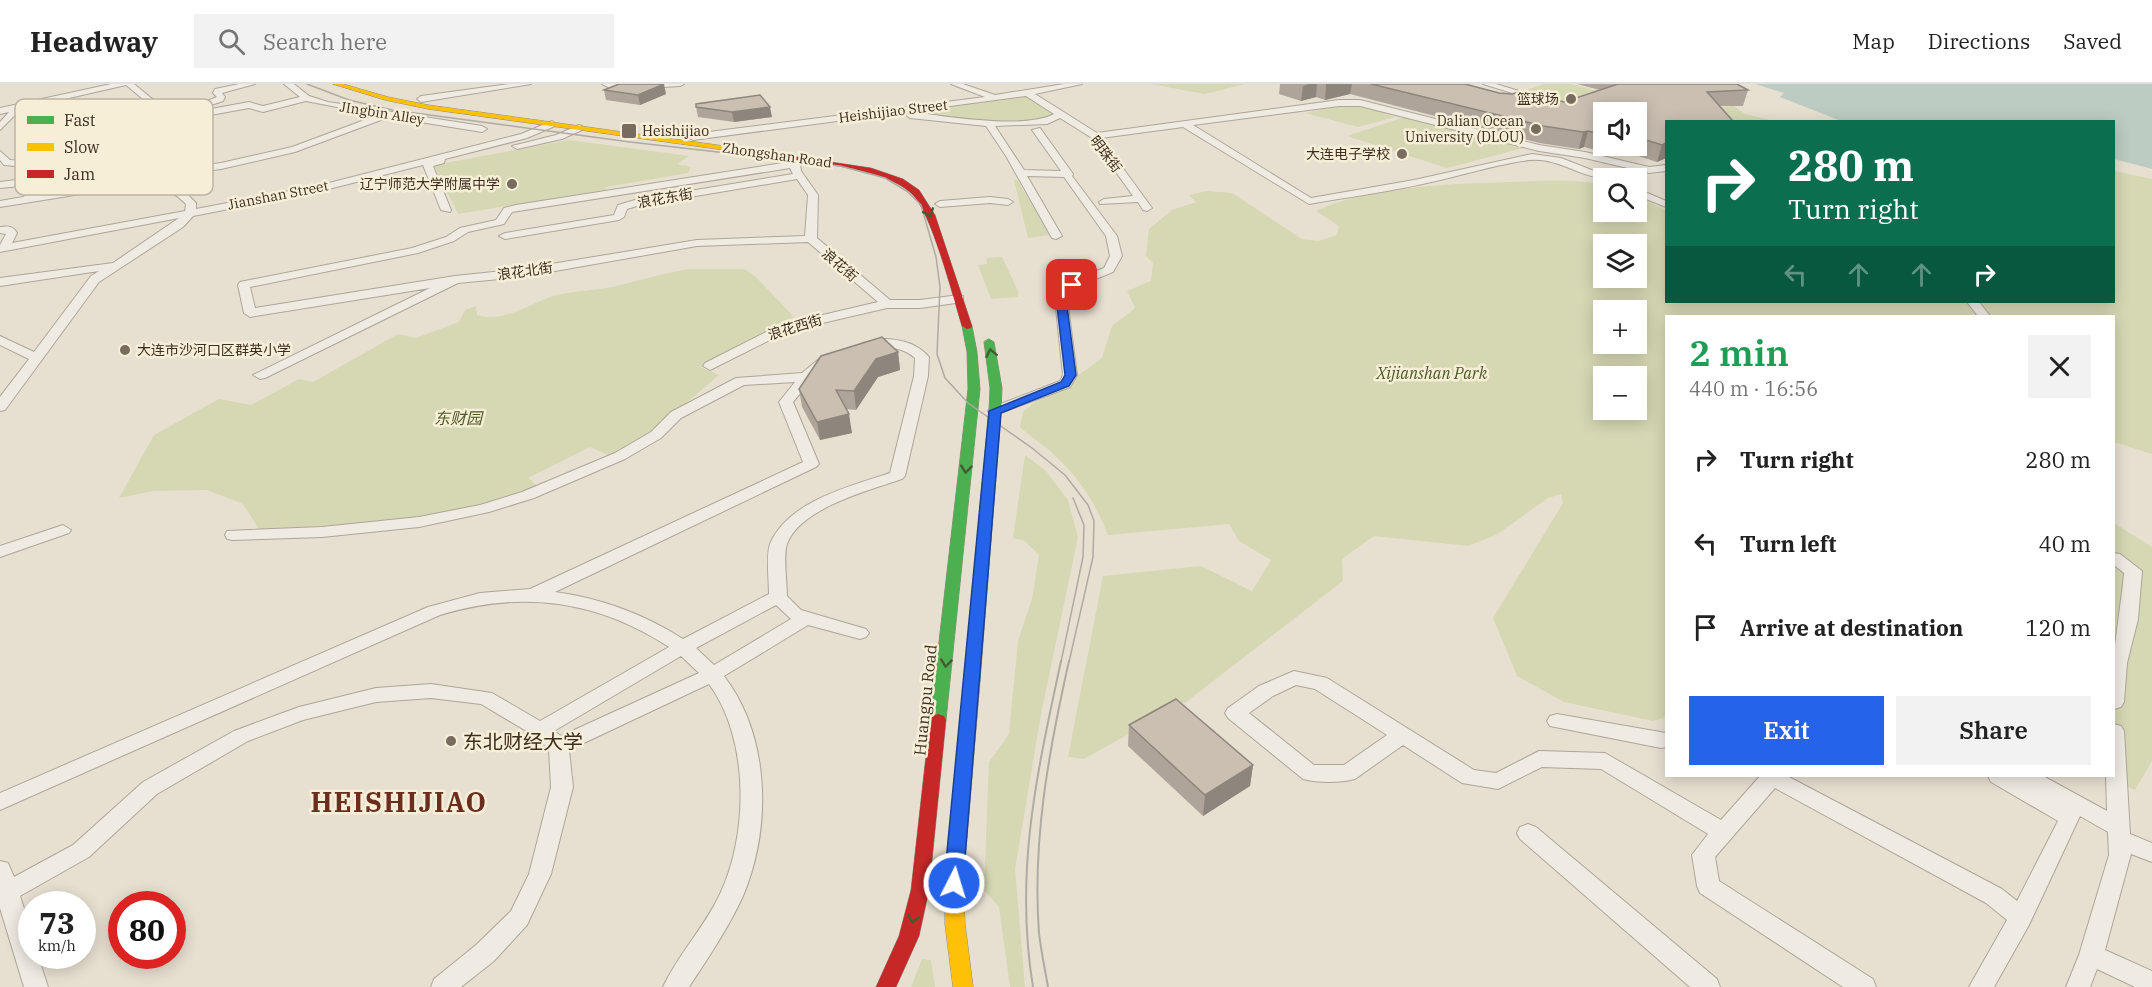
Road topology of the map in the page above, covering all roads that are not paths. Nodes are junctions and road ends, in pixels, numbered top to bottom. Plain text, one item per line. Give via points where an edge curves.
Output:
1 (122, 84) edge
2 (129, 84) edge
3 (251, 84) edge
4 (288, 84) edge
5 (336, 84) edge
6 (359, 84) edge
7 (448, 84) edge
8 (527, 84) edge
9 (606, 84) edge
10 (680, 84) edge
11 (955, 84) edge
12 (1065, 84) edge
13 (1078, 84) edge
14 (1487, 84) edge
15 (1027, 92) junction
16 (455, 94) junction
17 (995, 97) junction
18 (306, 98) junction
19 (57, 99) edge
20 (147, 99) edge
21 (421, 99) junction
22 (213, 101) edge
23 (1550, 101) edge
24 (15, 108) edge
25 (0, 111) edge
26 (15, 111) edge
27 (213, 112) edge
28 (885, 112) junction
29 (1060, 114) junction
30 (386, 115) junction
31 (552, 124) junction
32 (989, 124) junction
33 (1185, 124) junction
34 (0, 127) edge
35 (579, 128) junction
36 (482, 129) dead end
37 (1037, 130) dead end
38 (724, 131) junction
39 (742, 131) junction
40 (617, 133) junction
41 (1095, 136) junction
42 (700, 139) junction
43 (733, 143) junction
44 (0, 154) edge
45 (3, 164) edge
46 (799, 166) junction
47 (213, 167) edge
48 (1665, 168) edge
49 (1022, 173) junction
50 (1593, 175) edge
51 (1068, 178) dead end
52 (15, 183) edge
53 (0, 185) edge
54 (32, 195) edge
55 (56, 195) edge
56 (179, 195) edge
57 (1647, 196) edge
58 (1140, 199) junction
59 (25, 200) junction
60 (1008, 202) dead end
61 (1104, 202) dead end
62 (0, 204) edge
63 (940, 204) junction
64 (1665, 204) dead end
65 (1147, 208) dead end
66 (446, 210) dead end
67 (190, 212) junction
68 (0, 231) edge
69 (505, 236) dead end
70 (1056, 236) dead end
71 (811, 239) junction
72 (2, 248) edge
73 (960, 260) dead end
74 (1063, 262) dead end
75 (116, 265) junction
76 (14, 279) junction
77 (455, 280) junction
78 (0, 282) edge
79 (1072, 285) junction
80 (0, 294) edge
81 (959, 299) junction
82 (1974, 303) edge
83 (887, 304) junction
84 (1983, 315) edge
85 (986, 332) dead end
86 (0, 340) edge
87 (36, 358) junction
88 (710, 366) dead end
89 (260, 375) dead end
90 (806, 377) junction
91 (0, 407) edge
92 (972, 411) joint
93 (995, 411) junction
94 (63, 530) dead end
95 (233, 535) dead end
96 (0, 552) edge
97 (2115, 559) edge
98 (535, 594) junction
99 (778, 597) junction
100 (806, 618) junction
101 (860, 633) dead end
102 (683, 646) junction
103 (713, 674) junction
104 (2115, 692) edge
105 (1557, 721) dead end
106 (540, 730) junction
107 (1402, 735) junction
108 (1665, 740) edge
109 (559, 746) junction
110 (2115, 751) edge
111 (1770, 777) edge
112 (1773, 777) edge
113 (2000, 777) edge
114 (2028, 777) edge
115 (0, 802) edge
116 (2119, 829) junction
117 (1723, 832) junction
118 (1528, 833) dead end
119 (2152, 853) edge
120 (0, 870) edge
121 (3, 895) edge
122 (2021, 918) junction
123 (2091, 955) junction
124 (2152, 983) edge
125 (36, 987) edge
126 (443, 987) edge
127 (675, 987) edge
128 (886, 987) edge
129 (963, 987) edge
130 (1708, 987) edge
131 (1864, 987) edge
132 (1981, 987) edge
133 (2078, 987) edge

1 - 19 street
2 - 20 street
3 - 22 street via 218,91 221,98
4 - 18 street, JIngbin Alley
5 - 31 highway, Zhongshan Road via 405,103
6 - 21 highway, Zhongshan Road
7 - 16 street via 460,88
8 - 16 street
9 - 10 street via 614,88
11 - 17 street
12 - 15 street, Heishijiao Street
13 - 15 street, Heishijiao Street
14 - 23 street
15 - 17 street, Heishijiao Street
15 - 29 street, 明珠街
16 - 21 street
17 - 28 street, Heishijiao Street
17 - 38 street, Heishijiao Street
18 - 27 street via 263,109 249,105
18 - 30 street, JIngbin Alley
21 - 42 highway, Zhongshan Road
24 - 25 street
26 - 34 street
28 - 32 street
28 - 39 street, Heishijiao Street
29 - 32 street via 1047,121
29 - 41 street, 明珠街
30 - 36 street, JIngbin Alley
30 - 47 street via 295,149
31 - 35 highway, Zhongshan Road
31 - 67 street, Jianshan Street via 524,136 321,188
32 - 49 street
33 - 41 street
33 - 48 street via 1360,103 1539,148 1649,170
33 - 50 street via 1309,201 1532,157 1558,160
35 - 40 highway, Zhongshan Road
35 - 66 street via 541,142 428,164
37 - 49 street via 1068,174
38 - 42 street, Heishijiao Street
38 - 42 street, Heishijiao Street
39 - 42 street, Heishijiao Street
39 - 43 highway via 730,136
40 - 42 highway
40 - 42 highway, Zhongshan Road
41 - 58 street, 明珠街
42 - 43 highway, Zhongshan Road
42 - 46 highway, Zhongshan Road
43 - 63 highway, Zhongshan Road via 875,164 915,179
44 - 45 street
46 - 69 street, 浪花东街 via 635,203 622,207 619,217
46 - 71 street, 浪花街 via 813,195
46 - 77 street via 508,210 500,222 464,230 414,251 244,285 250,313
46 -> 81 highway, Zhongshan Road via 865,168 892,177 918,194 926,205
49 - 70 street
51 - 79 street via 1111,236 1116,256 1109,270
52 - 53 street
54 - 59 street
55 - 59 street
56 - 67 street via 190,203
57 - 64 street
58 - 61 street
58 - 65 street, 明珠街
59 - 62 street
60 - 63 street
63 - 73 highway, Zhongshan Road
67 - 72 street, Jianshan Street
67 - 75 street via 179,225
68 - 72 street via 7,229 12,233
71 - 77 street, 浪花北街 via 697,243
71 - 83 street, 浪花街
74 - 79 street
75 - 76 street
75 - 87 street via 95,279
76 - 78 street
76 - 80 street
77 - 89 street, 浪花北街
79 - 93 street via 1060,289 1070,375 1065,384
81 - 83 street
81 - 92 highway, Zhongshan Road via 975,363
82 - 84 street
83 - 88 street, 浪花西街 via 784,328
93 -> 85 highway via 994,362
86 - 87 street
87 - 91 street
90 - 95 street via 741,381 676,415 656,435 620,456 528,495 483,509 419,522 322,532
90 - 98 street via 786,402 811,464
90 - 99 street via 829,359 872,344 898,343 913,348 922,357 897,476 836,496 791,526 778,545
92 -> 128 highway, Huangpu Road via 920,890 909,936
93 - 129 highway via 954,883
94 - 96 street
97 - 104 street via 2133,571 2129,619
98 - 102 street via 583,601 634,620
98 - 115 street via 473,598 434,611
99 - 100 street via 795,614
99 - 102 street
100 - 101 street
100 - 103 street
102 - 103 street
102 - 106 street
103 - 109 street
103 - 127 street via 730,700 746,742 753,787 748,836 732,894
105 - 108 street
106 - 109 street
106 - 121 street via 485,698 431,691 376,695 299,714 241,736 150,788 81,851
107 - 107 street via 1320,683 1294,678 1266,691 1235,713 1310,773 1348,773
107 - 117 street via 1469,777 1498,781 1539,759 1605,761
109 - 126 street via 562,788 540,874 519,918 485,953
110 - 116 street
111 - 117 street
112 - 122 street via 1994,896
113 - 122 street via 2070,818
114 - 116 street
116 - 119 street
116 - 123 street via 2120,855
117 - 131 street via 1703,855 1708,886
118 - 130 street
120 - 121 street
121 - 125 street
122 - 132 street
123 - 124 street
123 - 133 street

